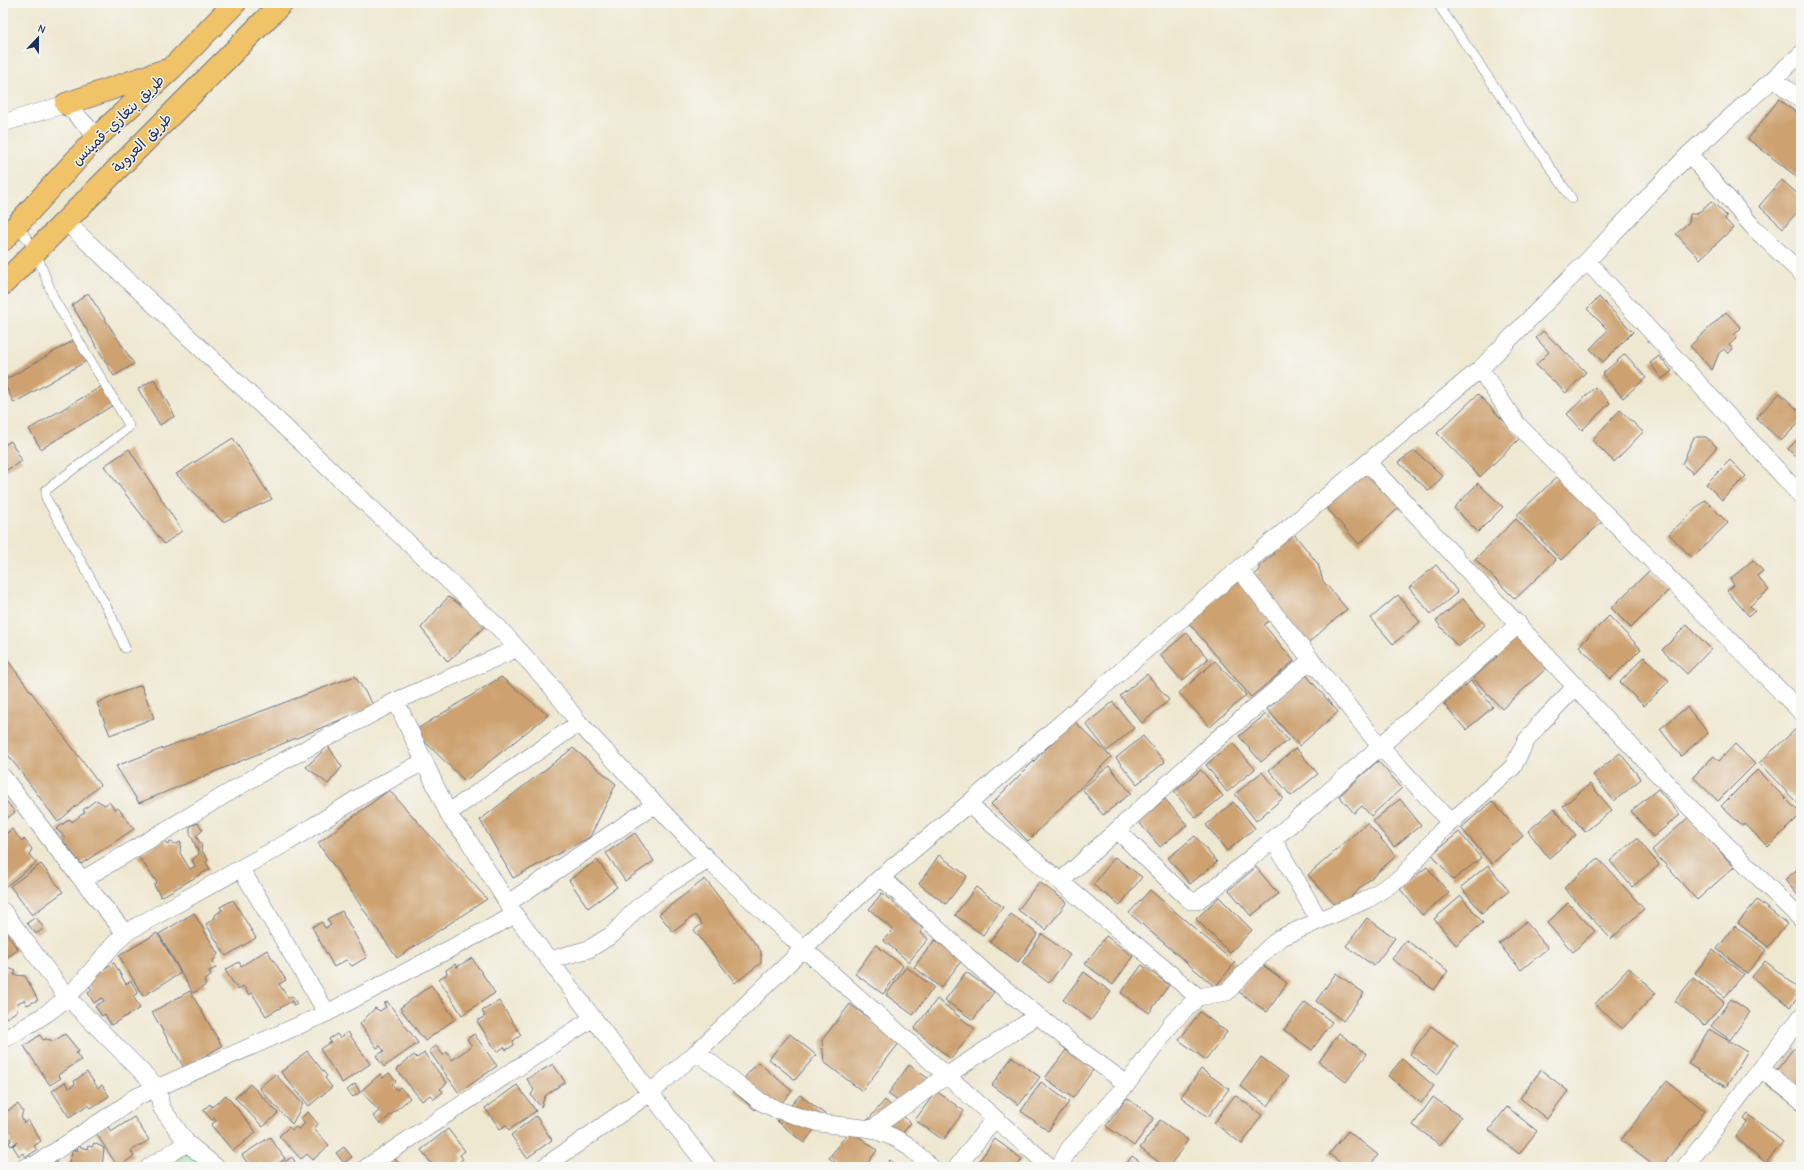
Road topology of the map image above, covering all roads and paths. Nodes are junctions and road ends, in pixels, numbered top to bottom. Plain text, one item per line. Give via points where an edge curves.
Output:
1 (235, 3) edge
2 (282, 3) edge
3 (1436, 3) edge
4 (1801, 54) edge
5 (172, 68) junction
6 (1774, 79) junction
7 (1801, 100) edge
8 (66, 104) junction
9 (3, 123) edge
10 (97, 137) junction
11 (1689, 154) junction
12 (1572, 199) dead end
13 (65, 221) junction
14 (10, 232) edge
15 (35, 250) junction
16 (1587, 261) junction
17 (1801, 273) edge
18 (3, 284) edge
19 (1480, 369) junction
20 (1368, 463) junction
21 (1801, 496) edge
22 (1239, 569) junction
23 (1519, 624) junction
24 (125, 648) dead end
25 (516, 649) junction
26 (1310, 661) junction
27 (1576, 686) junction
28 (396, 701) junction
29 (1801, 712) edge
30 (579, 723) junction
31 (1379, 745) junction
32 (423, 762) junction
33 (3, 777) edge
34 (656, 804) junction
35 (968, 804) junction
36 (448, 814) junction
37 (1450, 822) junction
38 (1117, 830) junction
39 (1273, 839) junction
40 (708, 860) junction
41 (241, 869) junction
42 (881, 877) junction
43 (82, 880) junction
44 (1061, 881) junction
45 (512, 909) junction
46 (3, 911) edge
47 (1319, 920) junction
48 (1801, 920) edge
49 (125, 933) junction
50 (804, 949) junction
51 (550, 960) junction
52 (1198, 996) junction
53 (67, 997) junction
54 (327, 1014) junction
55 (1037, 1016) junction
56 (1801, 1017) edge
57 (594, 1018) junction
58 (3, 1040) edge
59 (697, 1052) junction
60 (1760, 1069) junction
61 (946, 1076) junction
62 (1126, 1084) junction
63 (158, 1088) junction
64 (650, 1093) junction
65 (1801, 1100) edge
66 (994, 1119) junction
67 (872, 1129) junction
68 (188, 1143) junction
69 (25, 1167) edge
70 (150, 1167) edge
71 (216, 1167) edge
72 (367, 1167) edge
73 (544, 1167) edge
74 (708, 1167) edge
75 (931, 1167) edge
76 (957, 1167) edge
77 (1050, 1167) edge
78 (1059, 1167) edge
79 (1684, 1167) edge

1 - 5 main road, طريق بنغازي-قمينس
2 - 13 main road, طريق العروبة
3 - 12 lane
4 - 6 street
5 - 8 main road
5 - 10 main road, طريق بنغازي-قمينس
6 - 7 street
6 - 11 street
8 - 9 street
8 - 10 street
10 - 14 main road, طريق بنغازي-قمينس
11 - 16 street
11 - 17 street via 1754,228
13 - 15 main road, طريق العروبة
13 - 25 street via 499,628
14 - 15 lane
15 - 18 main road, طريق العروبة
15 - 24 lane via 54,300 129,425 46,490 45,494 112,617
16 - 19 street
16 - 21 street
19 - 20 street
19 - 29 street via 1516,423
20 - 22 street
20 - 23 street
22 - 26 street
22 - 35 street
23 - 27 street
23 - 31 street
25 - 28 street
25 - 30 street via 551,686
26 - 31 street
26 - 38 street via 1216,740
27 - 37 street via 1526,741 1513,767
27 - 48 street
28 - 32 street
28 - 43 street via 270,768
30 - 34 street
30 - 36 street
31 - 37 street
31 - 39 street
32 - 36 street
32 - 41 street via 371,790
33 - 43 street
34 - 40 street
34 - 45 street
35 - 42 street
35 - 44 street
36 - 45 street via 465,835
37 - 47 street via 1402,877 1368,899
38 - 39 street via 1186,897 1194,901 1212,891
38 - 44 street
39 - 47 street
40 - 50 street
40 - 51 street via 666,886 635,910 613,934 589,949
41 - 49 street
41 - 54 street
42 - 50 street
42 - 55 street via 950,942
43 - 49 street
44 - 52 street
45 - 51 street
45 - 54 street
46 - 53 street
47 - 52 street via 1290,932 1274,943 1227,992
49 - 53 street
50 - 59 street
50 - 61 street
51 - 57 street
52 - 62 street via 1172,1023
53 - 58 street via 40,1019
53 - 63 street
54 - 63 street
55 - 61 street
55 - 62 street
56 - 60 street
57 - 64 street
57 - 72 street
59 - 64 street
59 - 67 street via 761,1102 778,1110 819,1123
60 - 65 street
60 - 79 street
61 - 66 street
61 - 67 street
62 - 78 street via 1069,1149
63 - 68 street via 162,1107
63 - 69 street via 134,1098 36,1164
64 - 73 street
64 - 74 street
66 - 76 street
66 - 77 street
67 - 75 street via 901,1140
68 - 70 street
68 - 71 street

